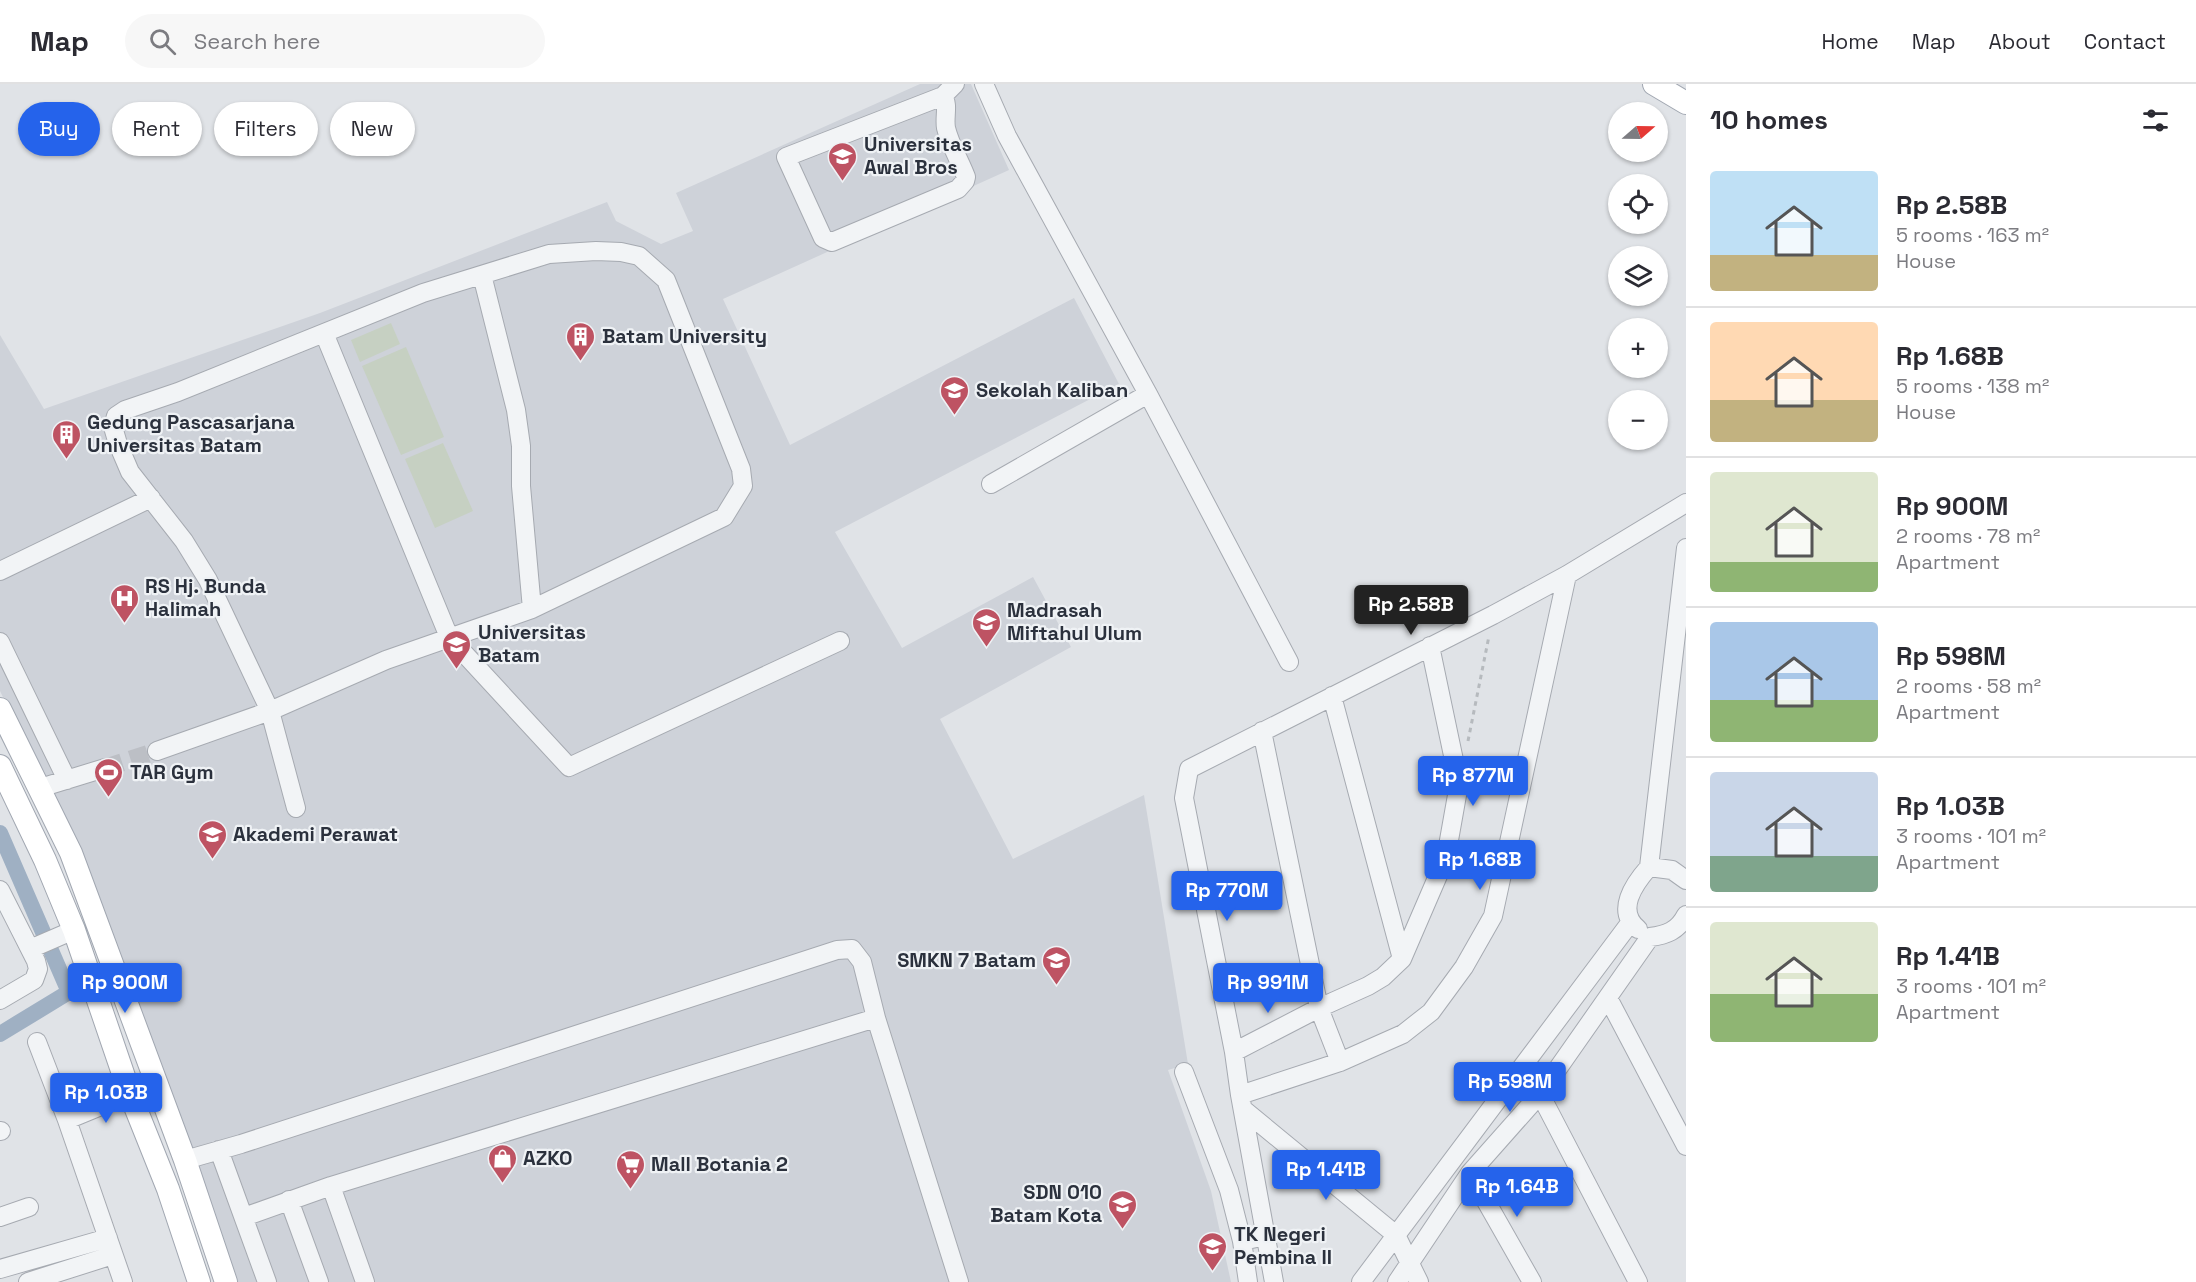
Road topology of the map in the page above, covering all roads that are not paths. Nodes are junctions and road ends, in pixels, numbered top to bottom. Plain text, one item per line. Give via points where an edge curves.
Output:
1 (984, 84) edge
2 (1654, 84) edge
3 (949, 90) edge
4 (1686, 103) edge
5 (482, 275) junction
6 (324, 333) junction
7 (1148, 394) junction
8 (991, 484) dead end
9 (151, 498) junction
10 (1686, 503) edge
11 (1686, 548) edge
12 (0, 571) edge
13 (1567, 575) junction
14 (532, 609) junction
15 (449, 637) junction
16 (0, 642) edge
17 (840, 642) dead end
18 (1430, 646) junction
19 (1289, 662) dead end
20 (1332, 696) junction
21 (0, 709) edge
22 (270, 711) junction
23 (1262, 731) junction
24 (157, 751) tunnel mouth
25 (0, 766) edge
26 (105, 768) tunnel mouth
27 (67, 780) junction
28 (40, 788) junction
29 (296, 808) dead end
30 (1649, 867) junction
31 (1685, 875) edge
32 (0, 890) edge
33 (1686, 918) edge
34 (1630, 923) junction
35 (1650, 937) junction
36 (51, 941) junction
37 (1402, 959) junction
38 (1608, 998) junction
39 (0, 1000) edge
40 (126, 1002) junction
41 (1319, 1008) junction
42 (102, 1011) junction
43 (876, 1017) junction
44 (37, 1042) dead end
45 (1234, 1052) junction
46 (1340, 1062) junction
47 (1184, 1072) dead end
48 (130, 1094) junction
49 (1539, 1094) junction
50 (1242, 1102) junction
51 (67, 1120) junction
52 (1686, 1146) edge
53 (219, 1150) junction
54 (185, 1160) junction
55 (1470, 1173) junction
56 (1256, 1185) junction
57 (331, 1186) junction
58 (1229, 1190) junction
59 (289, 1200) junction
60 (29, 1208) dead end
61 (244, 1216) junction
62 (0, 1217) edge
63 (1396, 1235) junction
64 (1266, 1236) junction
65 (1242, 1241) junction
66 (111, 1247) junction
67 (1409, 1265) junction
68 (0, 1269) edge
69 (28, 1282) edge
70 (123, 1282) edge
71 (199, 1282) edge
72 (226, 1282) edge
73 (267, 1282) edge
74 (319, 1282) edge
75 (366, 1282) edge
76 (959, 1282) edge
77 (1248, 1282) edge
78 (1274, 1282) edge
79 (1361, 1282) edge
80 (1397, 1282) edge
81 (1419, 1282) edge
82 (1532, 1282) edge
83 (1638, 1282) edge

1 - 7 street via 1007,136
2 - 4 main road
3 - 3 street via 947,129 966,177 963,185 832,242 823,238 786,157
5 - 6 street via 423,293
5 - 14 street via 516,410
5 - 14 street via 549,254 596,251 639,256 666,280 741,469 742,486 723,517
6 - 9 street via 116,416 113,427 117,444 130,472
6 - 15 street
7 - 8 street
7 - 19 street
9 - 12 street
9 - 22 street via 208,580
10 - 13 street
11 - 30 street
13 - 18 street
13 - 46 street via 1493,916 1464,967 1431,1012 1403,1034
14 - 15 street
15 - 17 street via 569,767
15 - 22 street
16 - 27 street
18 - 20 street
18 - 37 street via 1460,784 1446,857
20 - 23 street
20 - 37 street
21 - 28 main road
22 - 24 street
22 - 29 street
23 - 41 street
23 - 45 street via 1190,769 1184,798
25 - 36 main road via 45,860
26 - 27 street
27 - 28 street
28 - 40 main road via 71,853
30 - 31 street
30 - 34 street via 1631,894 1626,911
32 - 36 street
33 - 35 street via 1677,929
34 - 35 street
34 - 63 street
35 - 38 street
36 - 39 street via 36,961 37,976 29,985
36 - 42 main road via 93,988
37 - 41 street via 1383,977
38 - 49 street
38 - 52 street
40 - 42 main road
40 - 54 main road
41 - 45 street
41 - 46 street
42 - 48 main road
43 - 53 street via 862,962 852,949 837,950
43 - 57 street
43 - 76 street
44 - 51 street
45 - 50 street
46 - 50 street
47 - 58 street
48 - 51 street
48 - 71 main road
49 - 55 street
49 - 83 street
50 - 56 street
50 - 63 street
51 - 66 street
53 - 54 street
53 - 61 street
54 - 72 main road
55 - 67 street
55 - 82 street
56 - 58 street
56 - 64 street
57 - 59 street
57 - 75 street
58 - 65 street
59 - 61 street
59 - 74 street
60 - 62 street
61 - 73 street
63 - 67 street
63 - 79 street
64 - 65 street
64 - 78 street
65 - 77 street
66 - 68 street
66 - 69 street
66 - 70 street
67 - 80 street
67 - 81 street

